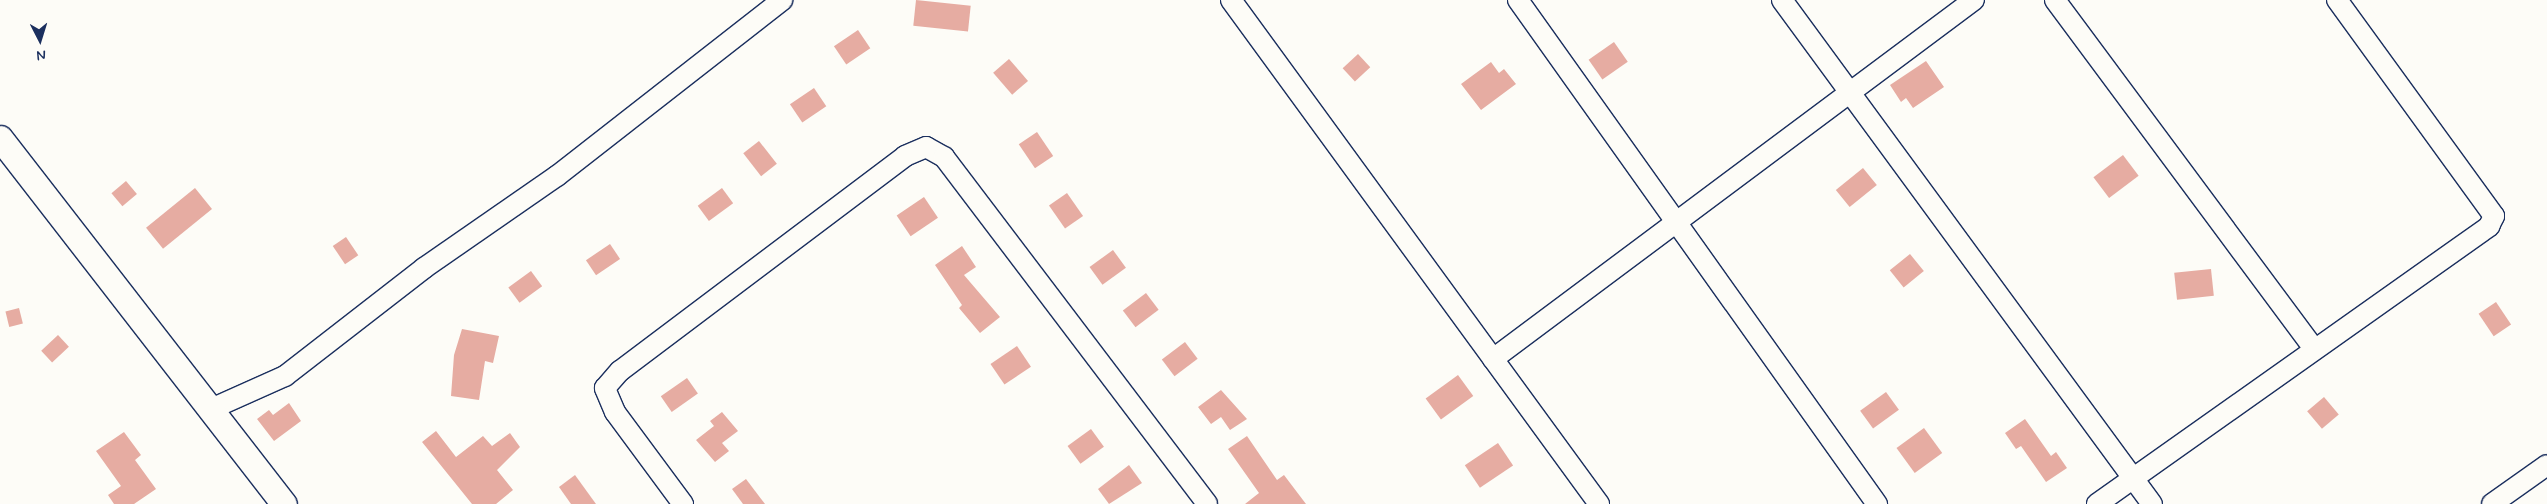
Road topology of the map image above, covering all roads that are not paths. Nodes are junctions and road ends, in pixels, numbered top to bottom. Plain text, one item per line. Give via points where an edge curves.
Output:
1 (782, 0) edge
2 (1231, 0) edge
3 (1518, 0) edge
4 (1782, 0) edge
5 (1974, 0) edge
6 (2055, 0) edge
7 (2337, 0) edge
8 (1852, 93) junction
9 (0, 138) edge
10 (1677, 222) junction
11 (2313, 348) junction
12 (1493, 359) junction
13 (211, 409) junction
14 (2547, 465) edge
15 (2132, 478) junction
16 (284, 504) edge
17 (683, 504) edge
18 (1207, 504) edge
19 (1599, 504) edge
20 (1877, 504) edge
21 (2097, 504) edge
22 (2152, 504) edge
23 (2492, 504) edge

1 - 13 street via 557,176 424,268 285,376
2 - 12 street
3 - 10 street
4 - 8 street
5 - 8 street
6 - 11 street
7 - 11 street via 2494,216 2488,226
8 - 10 street
8 - 15 street
9 - 13 street
10 - 12 street
10 - 20 street
11 - 15 street
12 - 19 street
13 - 16 street
14 - 23 street
15 - 21 street
15 - 22 street
17 - 18 street via 615,412 605,388 620,371 881,174 926,147 944,157

